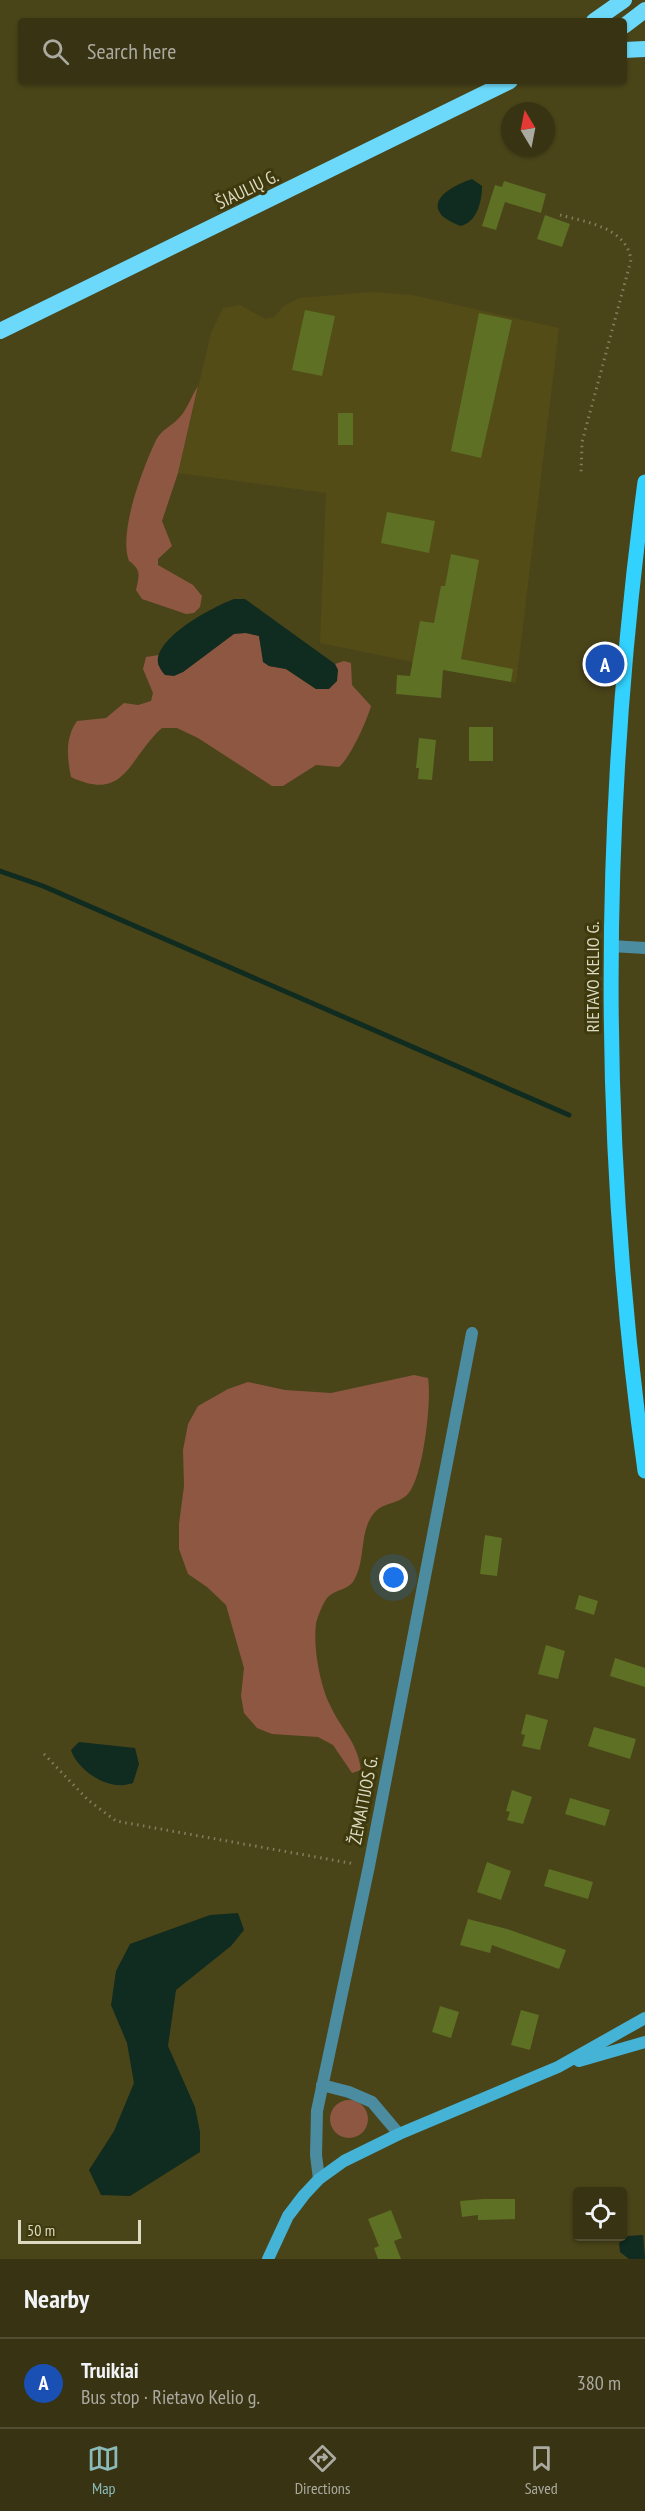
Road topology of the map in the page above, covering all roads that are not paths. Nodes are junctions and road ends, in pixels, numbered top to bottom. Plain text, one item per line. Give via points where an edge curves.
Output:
1 (624, 0) edge
2 (645, 10) edge
3 (598, 18) edge
4 (645, 20) edge
5 (627, 24) edge
6 (627, 25) edge
7 (645, 49) edge
8 (627, 50) edge
9 (504, 84) edge
10 (0, 332) edge
11 (645, 482) edge
12 (611, 946) junction
13 (645, 948) edge
14 (472, 1334) dead end
15 (645, 1471) edge
16 (645, 2018) edge
17 (645, 2042) edge
18 (558, 2067) junction
19 (322, 2085) junction
20 (399, 2134) junction
21 (319, 2179) junction
22 (268, 2259) edge

1 - 3 highway
2 - 5 highway
4 - 6 highway
7 - 8 highway
9 - 10 highway, ŠIAULIŲ G.
11 - 12 main road, RIETAVO KELIO G. via 620,725
12 - 13 street
12 - 15 main road, RIETAVO KELIO G. via 617,1187
14 - 19 street, ŽEMAITIJOS G. via 369,1866
16 - 18 main road
17 - 18 main road
18 - 20 main road
19 - 20 street via 372,2102
19 - 21 street, ŽEMAITIJOS G. via 315,2133
20 - 21 main road via 352,2156
21 - 22 main road via 288,2216

